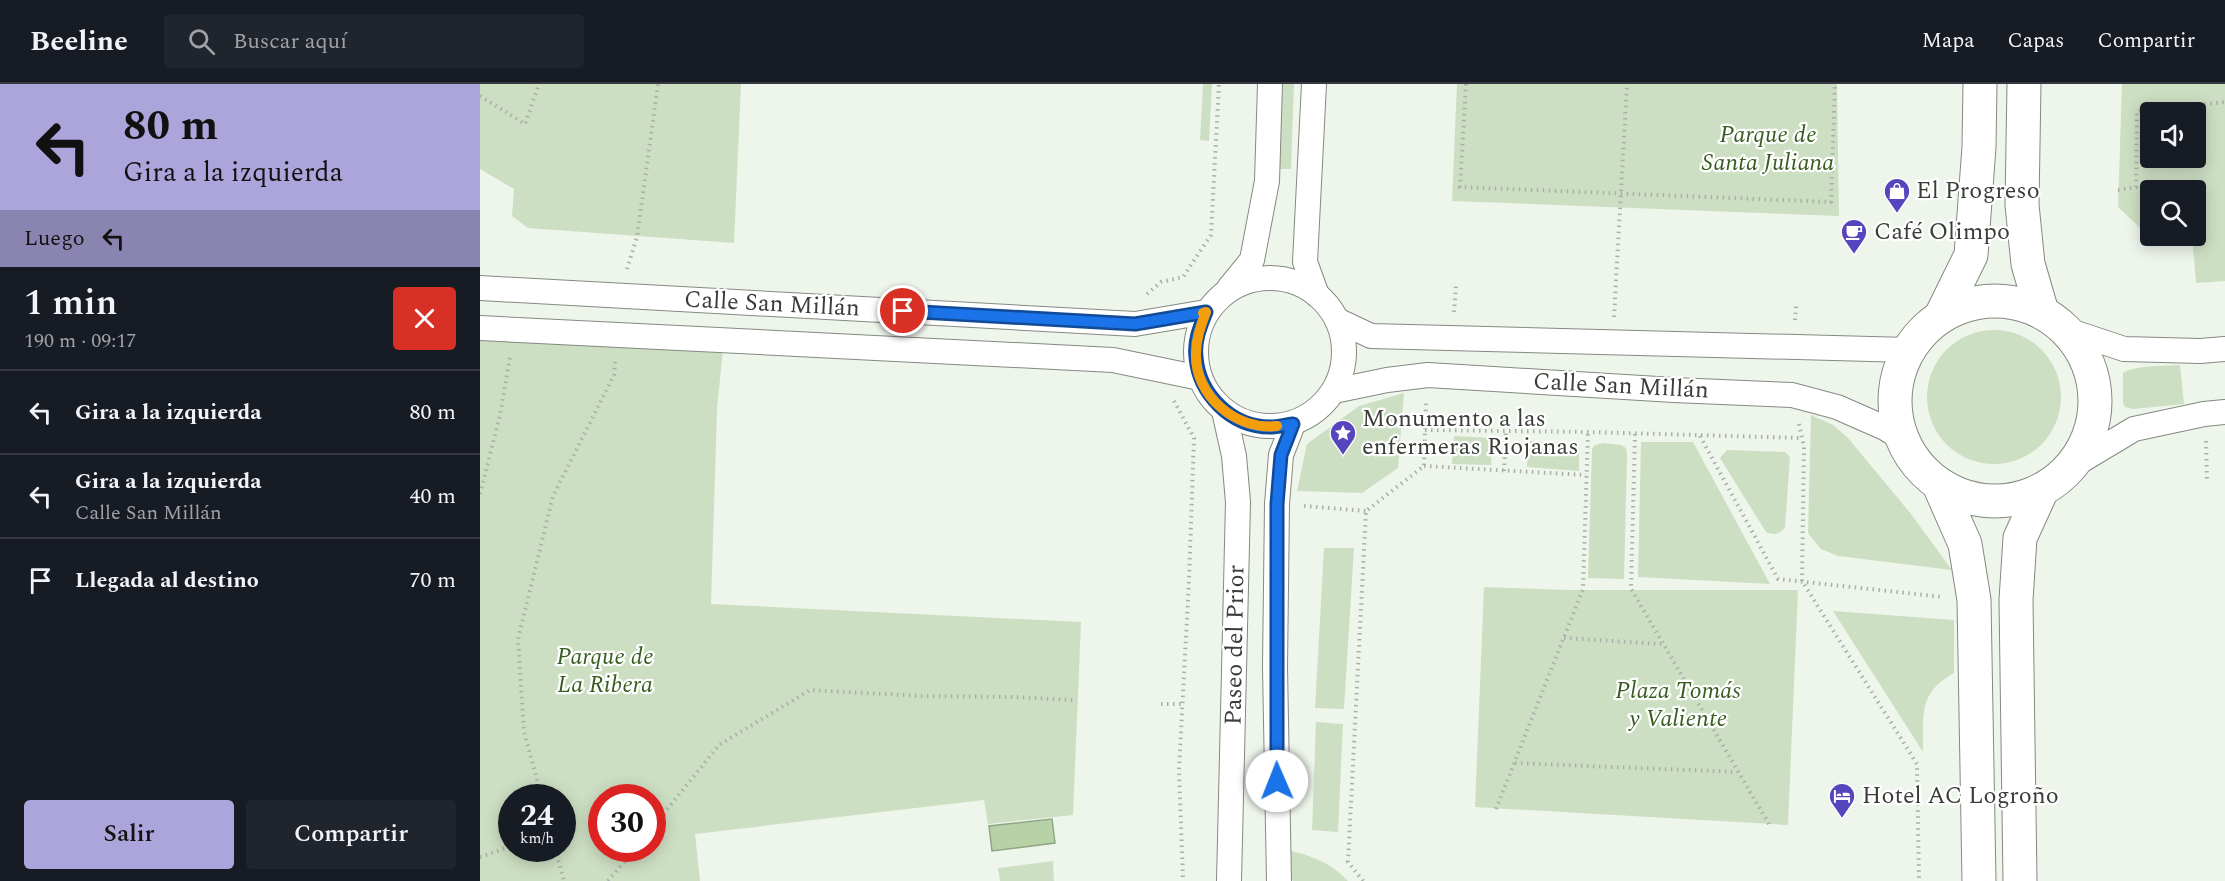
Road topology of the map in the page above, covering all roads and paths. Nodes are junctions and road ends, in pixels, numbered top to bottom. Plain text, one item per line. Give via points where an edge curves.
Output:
1 (539, 84) edge
2 (658, 84) edge
3 (1218, 84) edge
4 (1270, 84) edge
5 (1314, 84) edge
6 (1466, 84) edge
7 (1627, 84) edge
8 (1835, 84) edge
9 (1980, 84) edge
10 (2024, 84) edge
11 (480, 96) edge
12 (2225, 102) edge
13 (2118, 190) dead end
14 (1621, 194) junction
15 (480, 288) edge
16 (1226, 291) junction
17 (1317, 295) junction
18 (618, 296) junction
19 (1206, 312) junction
20 (1941, 316) junction
21 (1336, 320) junction
22 (2054, 321) junction
23 (1135, 324) junction
24 (480, 328) edge
25 (617, 335) junction
26 (1613, 342) junction
27 (2225, 349) edge
28 (1908, 350) junction
29 (511, 353) dead end
30 (1428, 375) junction
31 (1200, 378) junction
32 (1334, 391) junction
33 (1792, 395) junction
34 (1173, 399) dead end
35 (1224, 411) junction
36 (2214, 413) edge
37 (1293, 424) junction
38 (1425, 430) junction
39 (1506, 431) junction
40 (1588, 432) junction
41 (1635, 434) junction
42 (1700, 436) junction
43 (1802, 438) junction
44 (1902, 439) junction
45 (2074, 465) junction
46 (1424, 466) junction
47 (1504, 471) junction
48 (1586, 476) junction
49 (2207, 479) dead end
50 (1939, 486) junction
51 (2040, 492) junction
52 (480, 494) edge
53 (1277, 504) junction
54 (1366, 511) junction
55 (1802, 581) junction
56 (1974, 600) junction
57 (1564, 638) junction
58 (1662, 644) junction
59 (1073, 700) dead end
60 (1161, 704) dead end
61 (1181, 704) junction
62 (1515, 763) junction
63 (1738, 772) junction
64 (538, 784) edge
65 (1496, 809) dead end
66 (666, 811) edge
67 (1769, 824) dead end
68 (498, 851) edge
69 (480, 857) edge
70 (559, 862) edge
71 (624, 862) edge
72 (564, 881) edge
73 (608, 881) edge
74 (1183, 881) edge
75 (1229, 881) edge
76 (1279, 881) edge
77 (1364, 881) edge
78 (1919, 881) edge
79 (1979, 881) edge
80 (2020, 881) edge

1 - 11 path via 525,124
2 - 18 path via 637,237
3 - 23 path via 1211,236 1183,277 1161,282 1138,301
4 - 16 street via 1267,182 1252,260
5 - 17 street via 1305,262
6 - 14 path via 1460,187
7 - 14 path
8 - 14 path via 1831,202
9 - 20 main road via 1971,255
10 - 22 main road via 2022,205 2028,264
12 - 13 path via 2137,111 2136,187
14 - 26 path
15 - 18 street, Calle San Millán
16 - 17 street via 1248,281 1272,278 1296,282
16 - 19 street
17 - 21 street
18 - 23 street, Calle San Millán
19 - 23 street, Calle San Millán
19 - 31 street via 1195,356
20 - 22 main road via 1958,307 1992,300
20 - 28 main road via 1924,329
21 - 26 street, Calle San Millán via 1371,336
21 - 32 street via 1344,344 1342,368
22 - 27 street via 2124,349
22 - 45 main road via 2089,365 2096,399 2091,435
24 - 25 street, Calle San Millán
25 - 31 street, Calle San Millán via 1113,360
25 - 64 path via 614,375 553,496 518,639 524,732
26 - 28 street, Calle San Millán
28 - 44 main road via 1897,375 1894,404
29 - 52 path
30 - 32 street, Calle San Millán
30 - 33 street, Calle San Millán
30 - 38 path
31 - 35 street via 1209,396
32 - 37 street via 1309,416
33 - 43 path
33 - 44 street, Calle San Millán via 1837,407
34 - 61 path via 1194,438
35 - 37 street via 1245,423 1269,427
35 - 75 street, Paseo del Prior via 1234,456 1238,502
36 - 45 street via 2134,429
36 - 49 path
37 - 53 street, Paseo del Prior via 1281,455
38 - 39 path
38 - 46 path
39 - 40 path
39 - 47 path
40 - 41 path
40 - 48 path
41 - 42 path
41 - 58 path via 1630,590
42 - 43 path
42 - 55 path via 1778,579
43 - 55 path
44 - 50 main road via 1909,454
45 - 51 main road
46 - 47 path
46 - 54 path
47 - 48 path
48 - 57 path via 1583,590
50 - 51 main road via 1971,500 1989,502
50 - 56 main road via 1965,544
51 - 80 main road via 2020,538 2016,600
53 - 54 path
53 - 76 street, Paseo del Prior
54 - 77 path via 1348,862
55 - 56 path
55 - 78 path via 1917,764
56 - 79 main road
57 - 58 path
57 - 62 path
58 - 63 path
59 - 66 path via 810,690 719,745
60 - 61 path
61 - 74 path
62 - 63 path
62 - 65 path
63 - 67 path
68 - 69 path
70 - 72 path
71 - 73 path

